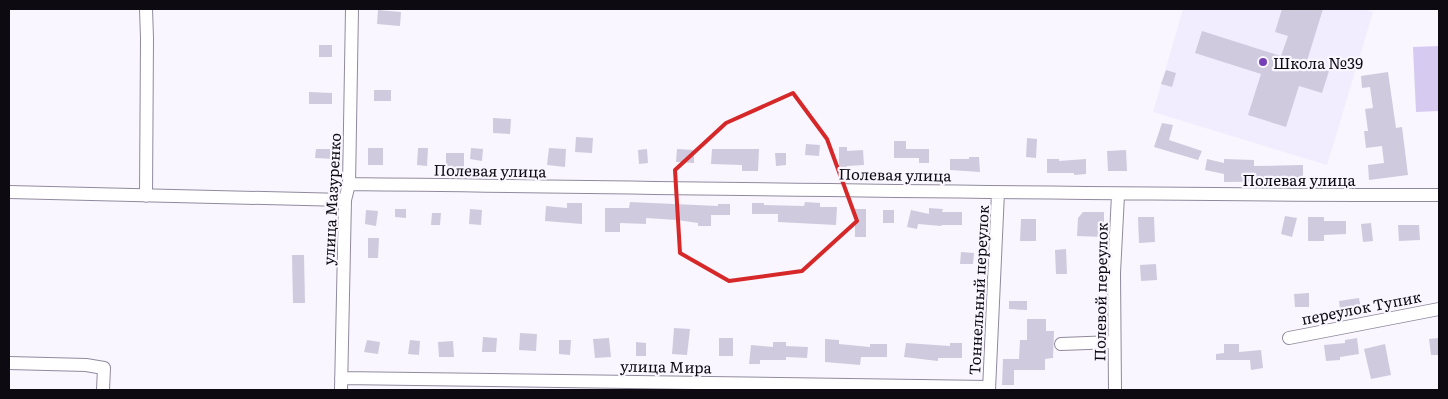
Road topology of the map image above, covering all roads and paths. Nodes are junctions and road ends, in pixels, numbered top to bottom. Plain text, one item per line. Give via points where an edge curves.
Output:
1 (146, 9) edge
2 (352, 9) edge
3 (349, 184) junction
4 (9, 192) edge
5 (998, 192) junction
6 (1118, 195) junction
7 (146, 196) junction
8 (1439, 196) edge
9 (345, 200) junction
10 (1439, 309) edge
11 (1289, 338) dead end
12 (1114, 342) junction
13 (1061, 344) dead end
14 (9, 364) edge
15 (341, 384) edge
16 (989, 389) edge
17 (103, 390) edge
18 (1116, 390) edge

1 - 7 street
2 - 3 street, улица Мазуренко
3 - 5 street, Полевая улица
3 - 9 street, улица Мазуренко
4 - 7 street
5 - 6 street, Полевая улица
5 - 16 street, Тоннельный переулок
6 - 8 street, Полевая улица
6 - 12 street, Полевой переулок
7 - 9 street
9 - 15 street, улица Мазуренко
10 - 11 street, переулок Тупик
12 - 13 street
12 - 18 street, Полевой переулок
14 - 17 street via 104,368
15 - 16 street, улица Мира

